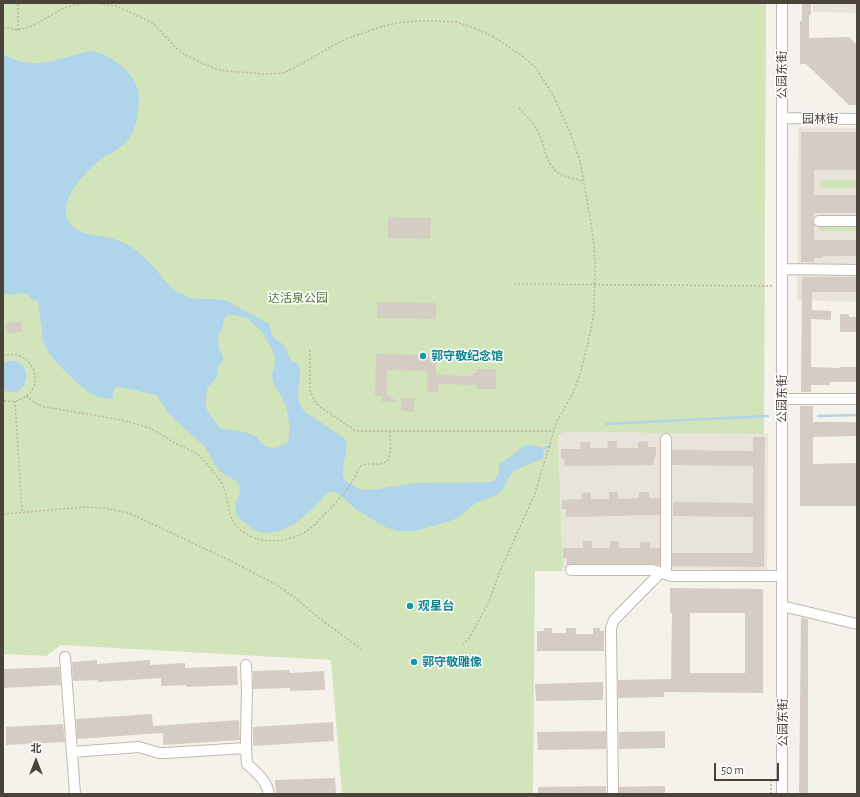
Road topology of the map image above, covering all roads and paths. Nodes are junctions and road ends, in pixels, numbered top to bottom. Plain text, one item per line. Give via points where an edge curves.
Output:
1 (18, 3) edge
2 (88, 3) edge
3 (95, 3) edge
4 (782, 3) edge
5 (3, 27) edge
6 (18, 30) junction
7 (519, 108) dead end
8 (782, 118) junction
9 (857, 119) edge
10 (583, 181) junction
11 (819, 221) dead end
12 (857, 221) edge
13 (782, 269) junction
14 (857, 270) edge
15 (514, 284) dead end
16 (595, 285) junction
17 (782, 286) junction
18 (310, 350) dead end
19 (3, 356) edge
20 (26, 396) junction
21 (782, 399) junction
22 (857, 399) edge
23 (3, 400) edge
24 (16, 401) junction
25 (390, 431) junction
26 (554, 431) junction
27 (666, 439) dead end
28 (22, 512) junction
29 (3, 514) edge
30 (571, 570) dead end
31 (663, 573) junction
32 (782, 576) junction
33 (782, 606) junction
34 (857, 624) edge
35 (463, 644) dead end
36 (360, 649) dead end
37 (65, 657) dead end
38 (246, 665) dead end
39 (246, 748) junction
40 (72, 752) junction
41 (75, 794) edge
42 (269, 794) edge
43 (613, 794) edge
44 (782, 794) edge

1 - 6 path
2 - 6 path via 62,9 30,27
3 - 10 path via 116,6 153,24 176,48 204,64 227,71 265,74 283,73 341,40 396,23 438,21 470,26 494,37 536,68 554,97 570,132 580,161
4 - 8 street, 公园东街
5 - 6 path
7 - 10 path via 533,122 552,167 566,177
8 - 9 street, 园林街
8 - 13 street, 公园东街
10 - 16 path via 594,247
11 - 12 street
13 - 14 street
13 - 17 street, 公园东街
15 - 16 path
16 - 17 path
16 - 26 path via 591,330 580,375
17 - 21 street, 公园东街
18 - 25 path via 310,391 320,407 356,431
19 - 20 path via 18,355 31,364 35,379 32,390
20 - 24 path
20 - 25 path via 45,407 140,425 198,455 223,486 231,520 253,538 269,541 291,538 312,527 340,498 362,465 385,462 389,458
21 - 22 street
21 - 32 street, 公园东街
23 - 24 path
24 - 28 path
25 - 26 path
26 - 35 path via 534,496 488,604
27 - 31 street
28 - 29 path
28 - 36 path via 96,507 129,513 275,584
30 - 31 street via 652,570
31 - 32 street via 672,576
31 - 43 street via 614,620 611,628
32 - 33 street, 公园东街
33 - 34 street
33 - 44 street, 公园东街
37 - 40 street
38 - 39 street
39 - 40 street via 166,753 139,748
39 - 42 street via 247,764 268,786
40 - 41 street

